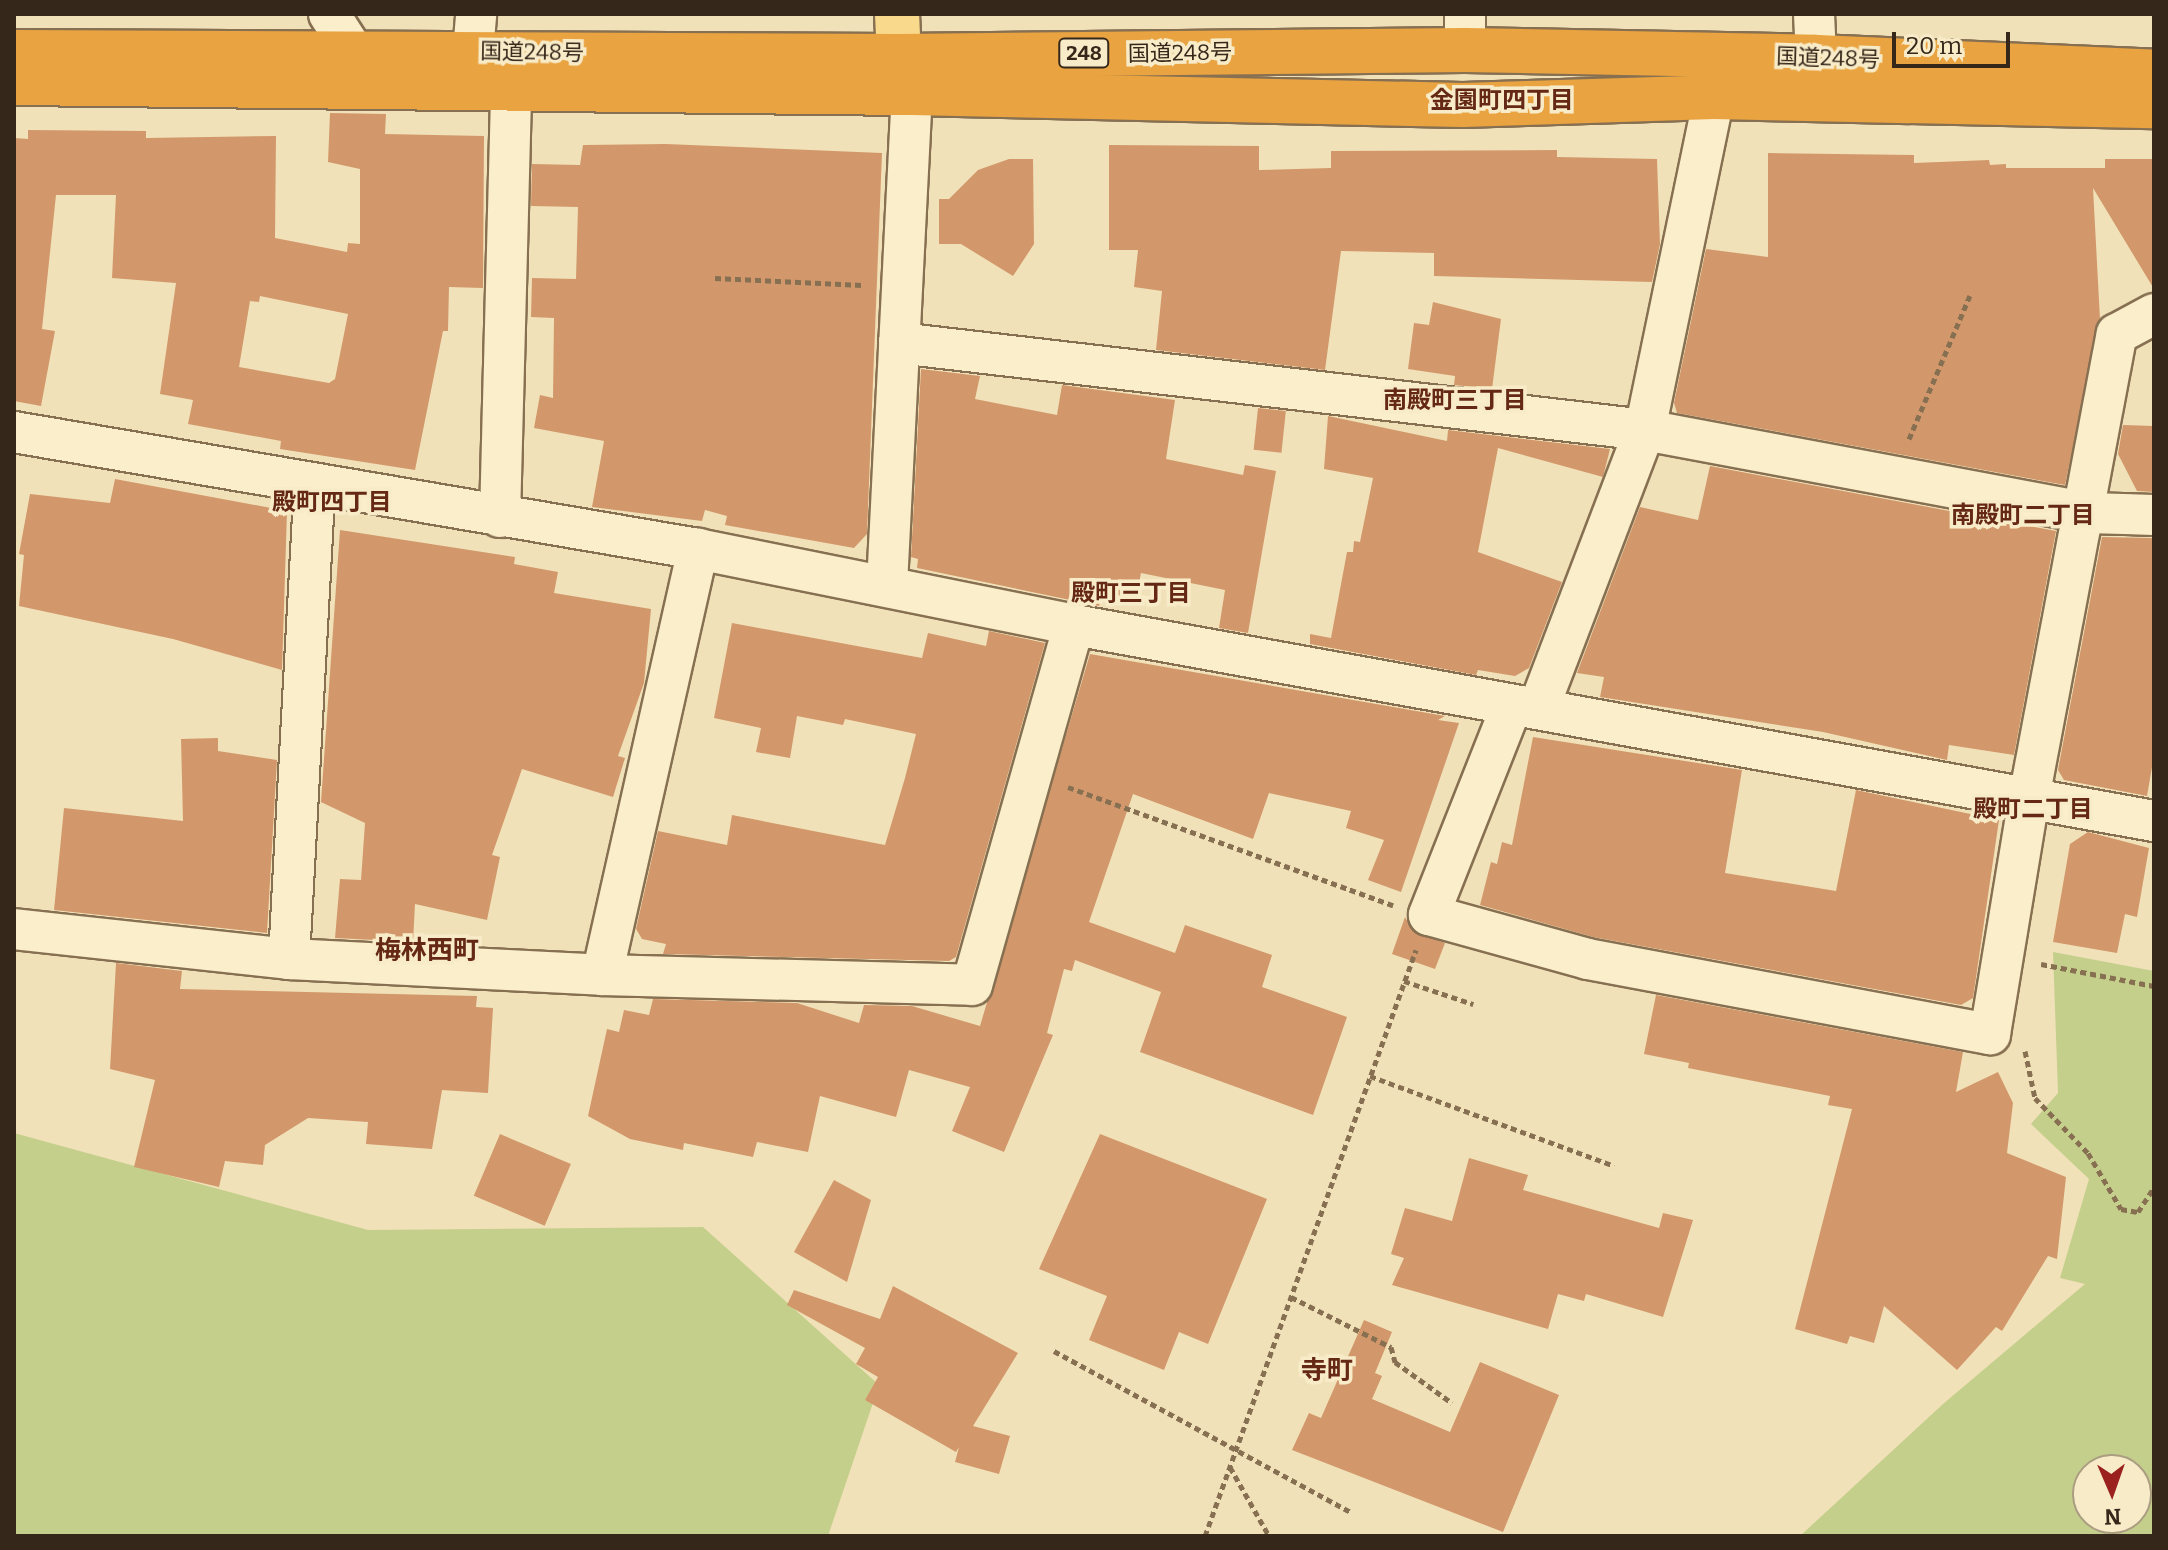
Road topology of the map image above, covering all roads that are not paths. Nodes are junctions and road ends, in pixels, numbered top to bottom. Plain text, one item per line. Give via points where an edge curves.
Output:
1 (329, 14) edge
2 (1814, 14) edge
3 (474, 32) edge
4 (1465, 32) edge
5 (910, 46) edge
6 (353, 51) junction
7 (14, 52) edge
8 (1816, 57) junction
9 (2154, 72) edge
10 (14, 83) edge
11 (511, 88) junction
12 (1714, 97) junction
13 (2154, 106) edge
14 (2154, 314) edge
15 (899, 343) junction
16 (1645, 430) junction
17 (14, 432) edge
18 (315, 486) junction
19 (2087, 513) junction
20 (2154, 515) edge
21 (500, 517) junction
22 (698, 549) junction
23 (887, 585) junction
24 (1074, 625) junction
25 (1525, 706) junction
26 (2029, 798) junction
27 (2154, 821) edge
28 (14, 929) edge
29 (289, 959) junction
30 (602, 975) junction

1 - 6 street
2 - 8 street
3 - 5 highway, 国道248号 / 248
3 - 6 highway, 国道248号 / 248
4 - 5 highway, 国道248号 / 248
4 - 8 highway, 国道248号 / 248
5 - 11 highway, 国道248号 / 248
5 - 12 highway, 国道248号 / 248 via 1463,105
5 - 15 street
6 - 7 highway, 国道248号 / 248
8 - 9 highway, 国道248号 / 248
10 - 11 highway, 国道248号 / 248
11 - 21 street
12 - 13 highway, 国道248号 / 248
12 - 16 street
14 - 19 street via 2117,334
15 - 16 street
15 - 23 street
16 - 19 street
16 - 25 street
17 - 18 street
18 - 21 street
18 - 29 street
19 - 20 street
19 - 26 street
21 - 22 street
22 - 23 street
22 - 30 street
23 - 24 street
24 - 25 street
24 - 30 street via 972,985
25 - 26 street
25 - 26 street via 1429,915 1588,959 1990,1034
26 - 27 street
28 - 29 street
29 - 30 street

